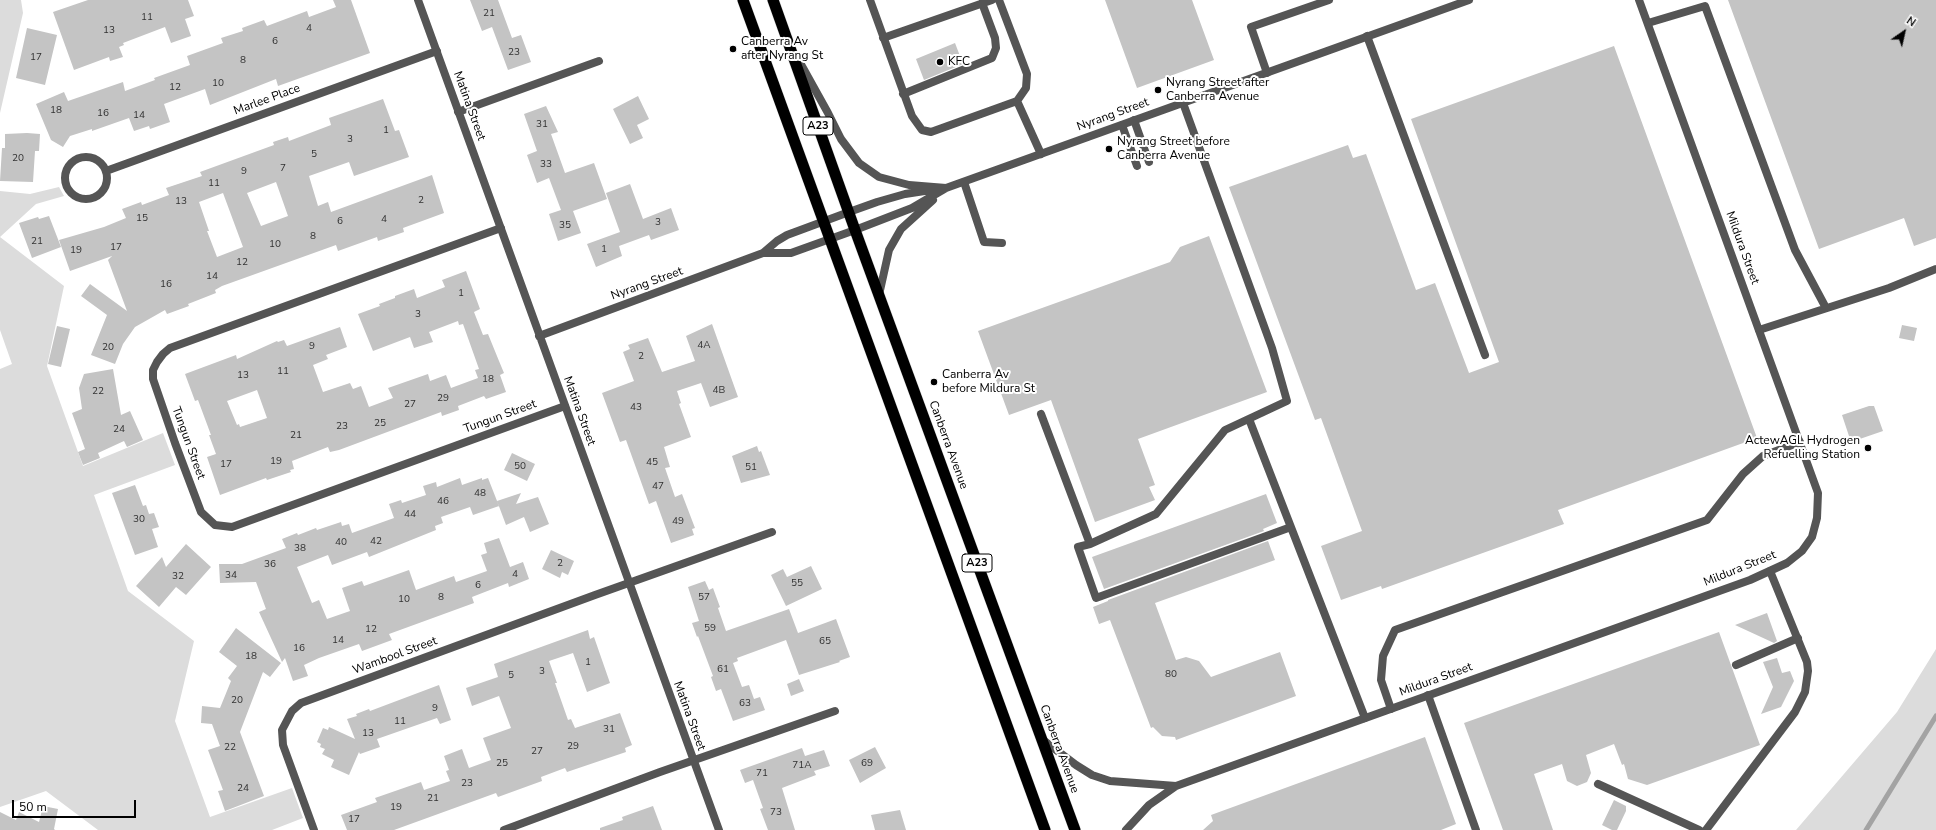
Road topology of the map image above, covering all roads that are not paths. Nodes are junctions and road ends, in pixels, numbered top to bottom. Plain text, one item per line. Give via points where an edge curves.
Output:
1 (418, 0) edge
2 (743, 0) edge
3 (773, 0) edge
4 (870, 0) edge
5 (992, 0) edge
6 (999, 0) edge
7 (1330, 0) edge
8 (1469, 0) edge
9 (1639, 0) edge
10 (1460, 2) edge
11 (982, 4) junction
12 (1648, 23) junction
13 (1367, 36) junction
14 (883, 38) junction
15 (788, 41) junction
16 (437, 51) junction
17 (599, 61) dead end
18 (1267, 73) junction
19 (903, 94) junction
20 (1017, 101) junction
21 (1183, 103) junction
22 (458, 112) junction
23 (1134, 120) junction
24 (1122, 125) junction
25 (1041, 154) junction
26 (1149, 162) dead end
27 (1137, 166) dead end
28 (106, 171) junction
29 (964, 182) junction
30 (946, 188) junction
31 (849, 212) junction
32 (824, 220) junction
33 (501, 228) junction
34 (855, 230) junction
35 (830, 239) junction
36 (1002, 243) dead end
37 (763, 253) junction
38 (1936, 269) edge
39 (879, 296) junction
40 (1826, 308) junction
41 (1759, 330) junction
42 (539, 336) junction
43 (1485, 355) dead end
44 (565, 406) junction
45 (1041, 414) dead end
46 (1249, 419) junction
47 (1800, 442) junction
48 (1291, 527) junction
49 (772, 532) dead end
50 (1090, 544) junction
51 (1770, 571) junction
52 (628, 583) junction
53 (1798, 638) junction
54 (1736, 666) dead end
55 (1428, 695) junction
56 (1391, 709) junction
57 (834, 711) dead end
58 (1365, 718) junction
59 (1042, 740) junction
60 (693, 761) junction
61 (1598, 784) dead end
62 (1176, 786) junction
63 (314, 830) edge
64 (504, 830) edge
65 (719, 830) edge
66 (1045, 830) edge
67 (1075, 830) edge
68 (1126, 830) edge
69 (1476, 830) edge
70 (1699, 830) edge
71 (1706, 830) edge

1 - 16 street, Matina Street
2 - 32 highway, A23
3 - 15 highway, Canberra Avenue / A23
4 - 14 street
5 - 11 street
6 - 20 street via 1027,74 1026,88
7 - 18 street via 1251,27
8 - 10 street, Nyrang Street
9 - 12 street, Mildura Street
10 - 13 street, Nyrang Street
11 - 14 street
11 - 19 street via 995,38 996,48 992,58
12 - 40 street via 1705,6 1795,250
12 - 41 street, Mildura Street
13 - 18 street, Nyrang Street
13 - 43 street
14 - 19 street
15 - 30 street via 841,139 859,163 879,178 909,185
15 - 31 highway, Canberra Avenue / A23
16 - 22 street, Matina Street
16 - 28 street, Marlee Place
17 - 22 street
18 - 21 street, Nyrang Street
19 - 20 street via 912,116 922,130 931,132
20 - 25 street
21 - 23 street, Nyrang Street
21 - 46 street via 1272,348 1286,401
22 - 33 street, Matina Street
23 - 24 street, Nyrang Street
23 - 26 street
24 - 25 street, Nyrang Street
24 - 27 street
25 - 29 street, Nyrang Street
28 - 28 street via 107,182 104,189 93,198 76,196 70,191 66,181 69,167 80,158 94,158
29 - 30 street, Nyrang Street
29 - 36 street via 984,242
30 - 31 street, Nyrang Street via 905,194
30 - 34 street, Nyrang Street via 912,208
30 - 39 street via 901,229 889,250
31 - 32 street, Nyrang Street
31 - 34 highway, Canberra Avenue / A23
32 - 35 highway, A23
32 - 37 street, Nyrang Street via 787,234
33 - 42 street, Matina Street
33 - 44 street, Tungun Street via 170,348 157,362 153,379 175,444 201,512 215,525 232,527
34 - 35 street, Nyrang Street
34 - 39 highway, Canberra Avenue / A23
35 - 37 street, Nyrang Street via 790,253
35 - 66 highway, A23
37 - 42 street, Nyrang Street
38 - 40 street
39 - 59 highway, Canberra Avenue / A23
40 - 41 street
41 - 47 street, Mildura Street
42 - 44 street, Matina Street
44 - 52 street, Matina Street
45 - 50 street
46 - 48 street
46 - 50 street via 1224,430 1156,514
47 - 51 street, Mildura Street via 1818,493 1817,518 1812,537 1802,551 1787,563
47 - 56 street via 1762,456 1743,474 1707,520 1395,630 1383,656 1381,680
48 - 50 street via 1096,598 1078,548
48 - 58 street
49 - 52 street, Wambool Street
51 - 53 street
51 - 55 street, Mildura Street
52 - 60 street, Matina Street
52 - 63 street, Wambool Street via 301,704 292,711 282,730 283,745
53 - 54 street
53 - 71 street via 1808,671 1804,692 1795,712
55 - 56 street, Mildura Street
55 - 69 street
56 - 58 street, Mildura Street
57 - 60 street
58 - 62 street, Mildura Street
59 - 62 street, Mildura Street via 1092,775 1110,781
59 - 67 highway, Canberra Avenue / A23
60 - 64 street
60 - 65 street, Matina Street
61 - 70 street
62 - 68 street, Mildura Street via 1149,805

